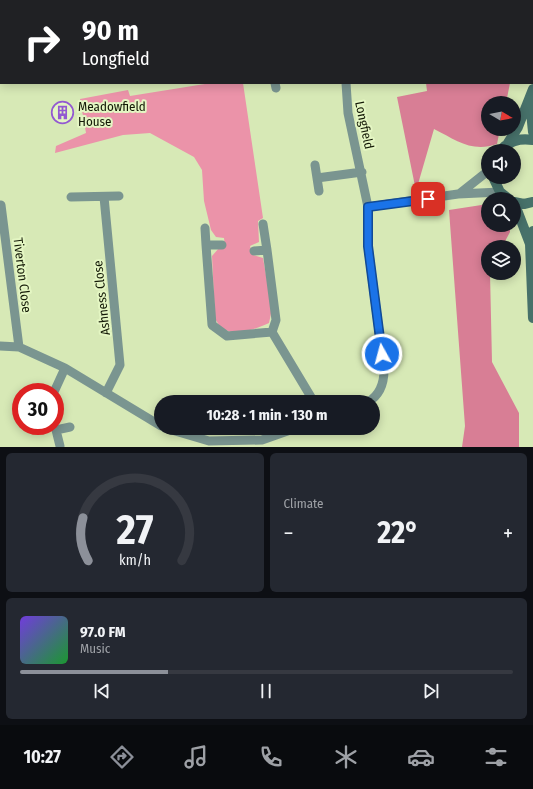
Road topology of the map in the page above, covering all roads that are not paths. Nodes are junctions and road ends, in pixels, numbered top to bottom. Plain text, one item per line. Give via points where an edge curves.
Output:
1 (41, 0) edge
2 (46, 0) edge
3 (346, 84) edge
4 (533, 89) edge
5 (529, 100) junction
6 (533, 132) edge
7 (533, 140) edge
8 (508, 143) joint
9 (315, 165) dead end
10 (362, 172) junction
11 (481, 176) edge
12 (317, 178) junction
13 (496, 184) edge
14 (319, 191) dead end
15 (500, 192) edge
16 (481, 193) edge
17 (458, 194) junction
18 (119, 196) dead end
19 (71, 197) dead end
20 (104, 197) junction
21 (533, 202) edge
22 (521, 203) edge
23 (1, 206) edge
24 (368, 207) junction
25 (521, 220) edge
26 (263, 224) dead end
27 (205, 228) dead end
28 (533, 231) edge
29 (222, 244) dead end
30 (530, 244) junction
31 (206, 245) junction
32 (267, 250) junction
33 (254, 251) dead end
34 (533, 318) edge
35 (272, 332) junction
36 (0, 346) edge
37 (19, 347) junction
38 (65, 368) junction
39 (58, 383) edge
40 (106, 393) junction
41 (310, 395) edge
42 (375, 395) edge
43 (154, 422) edge
44 (64, 427) edge
45 (70, 427) dead end
46 (58, 435) edge
47 (189, 435) edge
48 (276, 435) edge
49 (60, 446) dead end

1 - 2 lane
3 - 10 street, Longfield via 348,113
4 - 5 main road
5 - 6 main road
5 - 8 main road
7 - 8 main road
9 - 12 street
10 - 12 street
10 - 24 street, Longfield
11 - 17 street
12 - 14 street
13 - 15 main road
16 - 17 street
17 - 24 street
18 - 20 street
19 - 20 street
20 - 40 street, Ashness Close via 120,365
21 - 22 main road
23 - 37 street, Tiverton Close
24 - 42 street, Longfield via 368,246 384,378
25 - 30 main road
26 - 32 street
27 - 31 street
28 - 30 main road
29 - 31 street
30 - 34 main road
31 - 35 street via 212,325 227,336
32 - 33 street
32 - 35 street via 276,320
35 - 41 street
36 - 37 street
37 - 38 street
38 - 39 street
38 - 40 street
40 - 43 street
44 - 45 street
46 - 49 street
47 - 48 street via 209,441 262,440

